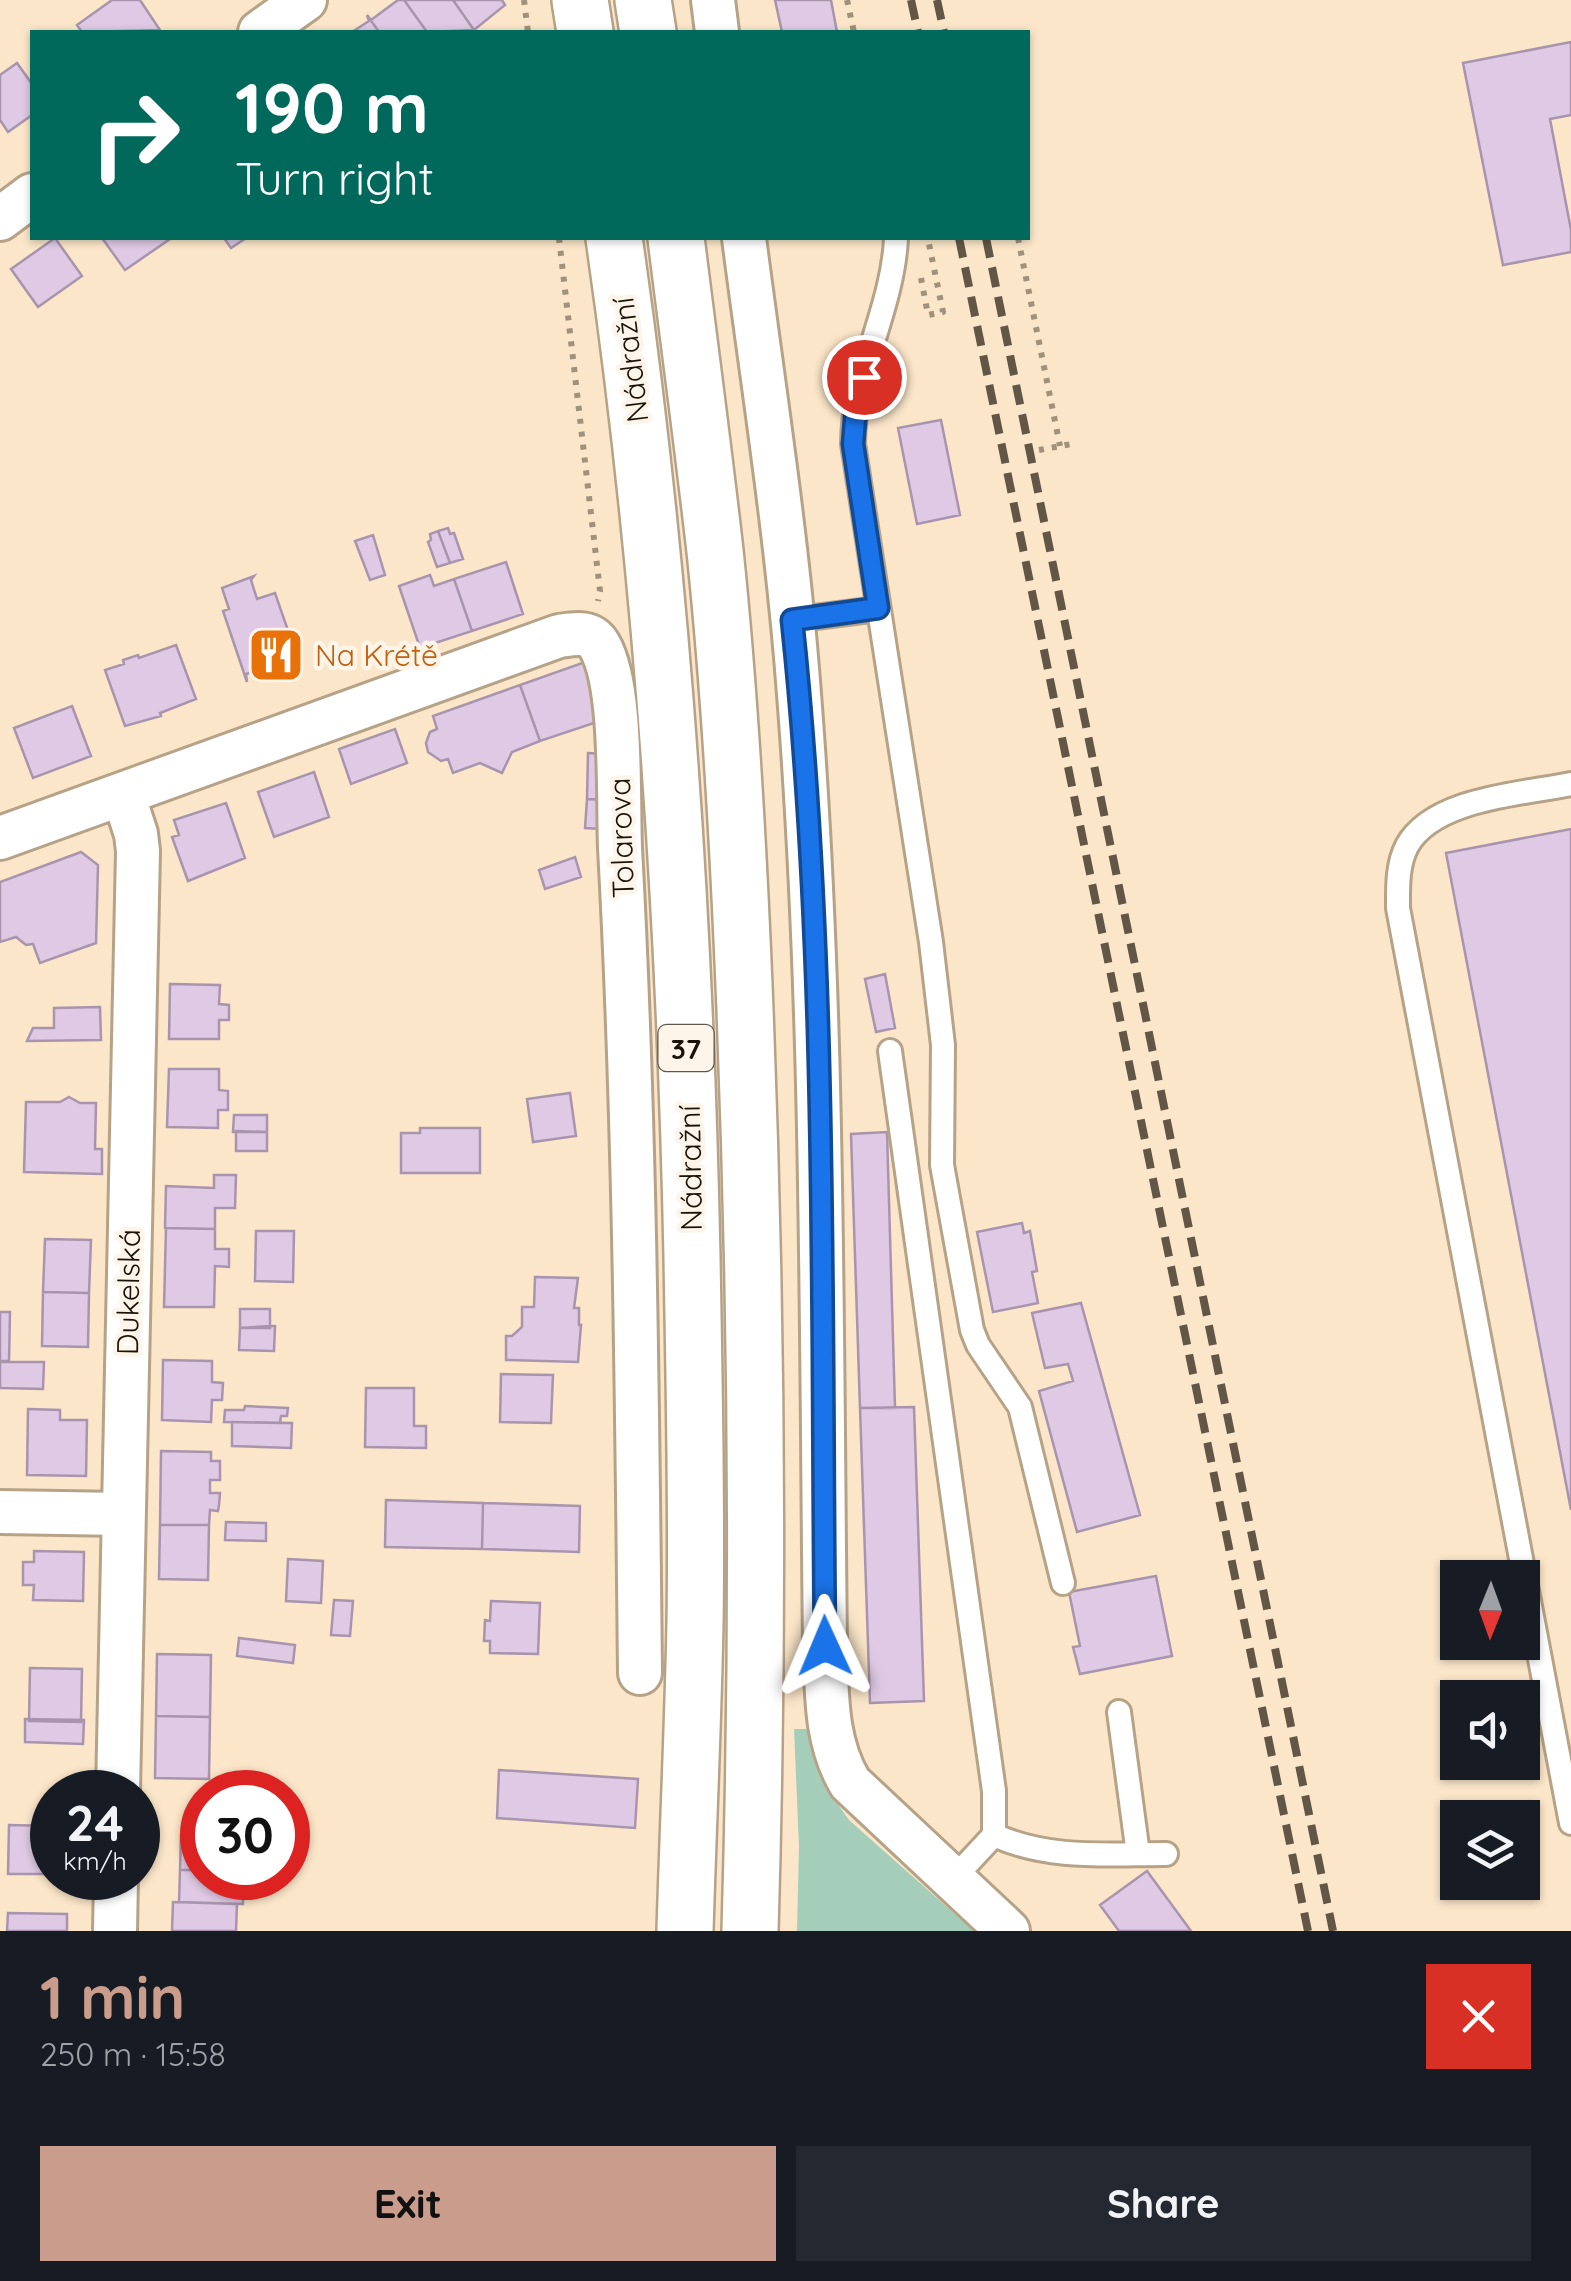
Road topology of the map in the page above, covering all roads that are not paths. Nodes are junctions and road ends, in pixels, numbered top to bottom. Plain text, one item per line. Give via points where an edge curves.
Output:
1 (305, 0) edge
2 (580, 0) edge
3 (644, 0) edge
4 (713, 0) edge
5 (263, 30) edge
6 (585, 30) edge
7 (648, 30) edge
8 (718, 30) edge
9 (30, 196) edge
10 (0, 218) edge
11 (614, 240) edge
12 (676, 240) edge
13 (744, 240) edge
14 (896, 240) edge
15 (878, 608) junction
16 (792, 620) junction
17 (1571, 784) edge
18 (124, 794) junction
19 (0, 838) edge
20 (890, 1050) dead end
21 (962, 1277) junction
22 (923, 1286) junction
23 (0, 1512) edge
24 (123, 1514) junction
25 (1063, 1583) dead end
26 (640, 1673) dead end
27 (1119, 1712) dead end
28 (118, 1770) edge
29 (1571, 1823) edge
30 (994, 1835) junction
31 (1138, 1854) junction
32 (1166, 1854) dead end
33 (953, 1879) junction
34 (116, 1900) edge
35 (1008, 1927) edge
36 (115, 1931) edge
37 (686, 1931) edge
38 (750, 1931) edge

1 - 5 street
2 - 6 main road
3 - 7 main road
4 - 8 street
9 - 10 street
11 - 37 main road, Nádražní / 37 via 660,624 689,1114 695,1450
12 - 38 main road, Nádražní / 37 via 715,553 741,912 751,1146 756,1644
13 - 16 street
14 - 15 lane via 853,426
15 - 16 lane
15 - 21 lane via 931,942 944,1060 940,1146
16 - 33 street via 818,1078 828,1714 836,1756 850,1783
17 - 29 lane via 1451,810 1407,846 1398,879 1402,934
18 - 19 street
18 - 24 street, Dukelská via 138,851
18 - 26 street, Tolarova via 558,636 592,636 605,658 617,739 632,1132
20 - 22 lane
21 - 22 lane
21 - 25 lane via 978,1345 1020,1407
22 - 30 lane via 994,1791
23 - 24 street
24 - 28 street, Dukelská
27 - 31 lane
30 - 31 lane via 1048,1853
30 - 33 lane
31 - 32 lane
33 - 35 street
34 - 36 street

